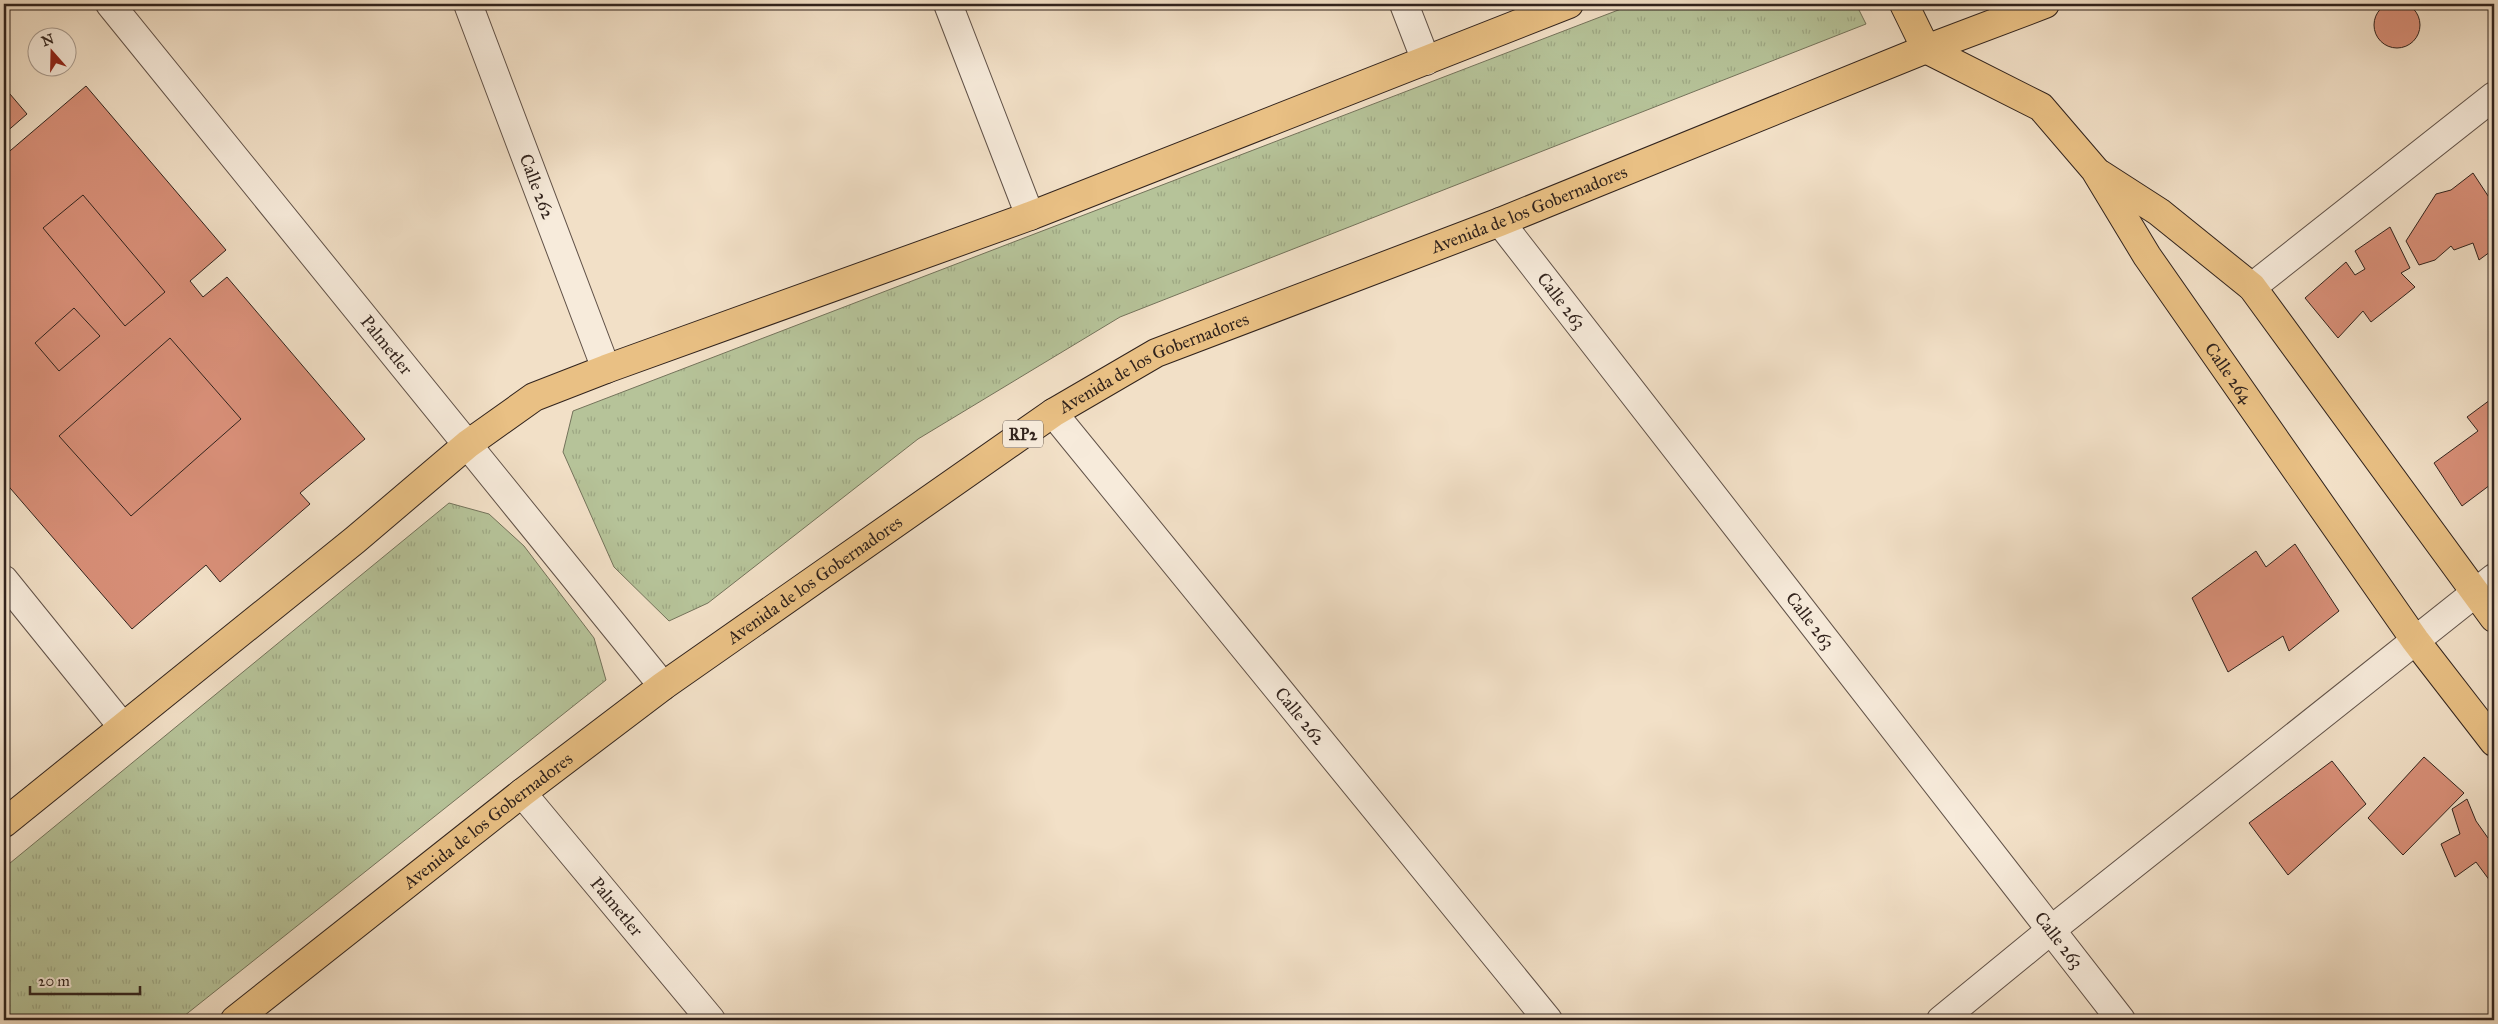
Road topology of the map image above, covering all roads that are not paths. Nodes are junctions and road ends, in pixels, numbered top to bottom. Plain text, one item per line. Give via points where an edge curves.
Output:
1 (110, 4) edge
2 (468, 4) edge
3 (948, 4) edge
4 (1404, 4) edge
5 (1569, 4) edge
6 (1904, 4) edge
7 (2045, 4) edge
8 (1926, 49) junction
9 (1426, 61) junction
10 (2494, 96) edge
11 (2095, 170) junction
12 (1030, 216) junction
13 (1500, 222) junction
14 (2252, 287) junction
15 (606, 369) junction
16 (1053, 413) junction
17 (468, 444) junction
18 (4, 580) edge
19 (2485, 585) edge
20 (2494, 618) edge
21 (2415, 640) junction
22 (663, 686) junction
23 (122, 726) junction
24 (2494, 742) edge
25 (522, 793) junction
26 (4, 823) edge
27 (2051, 930) junction
28 (235, 1020) edge
29 (710, 1020) edge
30 (1548, 1020) edge
31 (1941, 1020) edge
32 (2121, 1020) edge

1 - 17 street, Palmetler
2 - 15 street, Calle 262
3 - 12 street
4 - 9 street
5 - 9 main road
6 - 8 main road
7 - 8 main road, RP2
8 - 11 main road, Calle 264 via 2041,107
8 - 13 main road, Avenida de los Gobernadores / RP2
9 - 12 main road
10 - 14 street
11 - 14 main road via 2159,212
11 - 21 main road, Calle 264 via 2147,256
12 - 15 main road
13 - 16 main road, Avenida de los Gobernadores / RP2 via 1156,353
13 - 27 street, Calle 263
14 - 19 main road
15 - 17 main road via 534,397
16 - 22 main road, Avenida de los Gobernadores / RP2
16 - 30 street, Calle 262
17 - 22 street, Palmetler
17 - 23 main road via 355,540
18 - 23 street
19 - 20 main road
19 - 21 street
21 - 24 main road, Calle 264
21 - 27 street
22 - 25 main road, Avenida de los Gobernadores / RP2
23 - 26 main road
25 - 28 main road, Avenida de los Gobernadores / RP2
25 - 29 street, Palmetler
27 - 31 street
27 - 32 street, Calle 263

